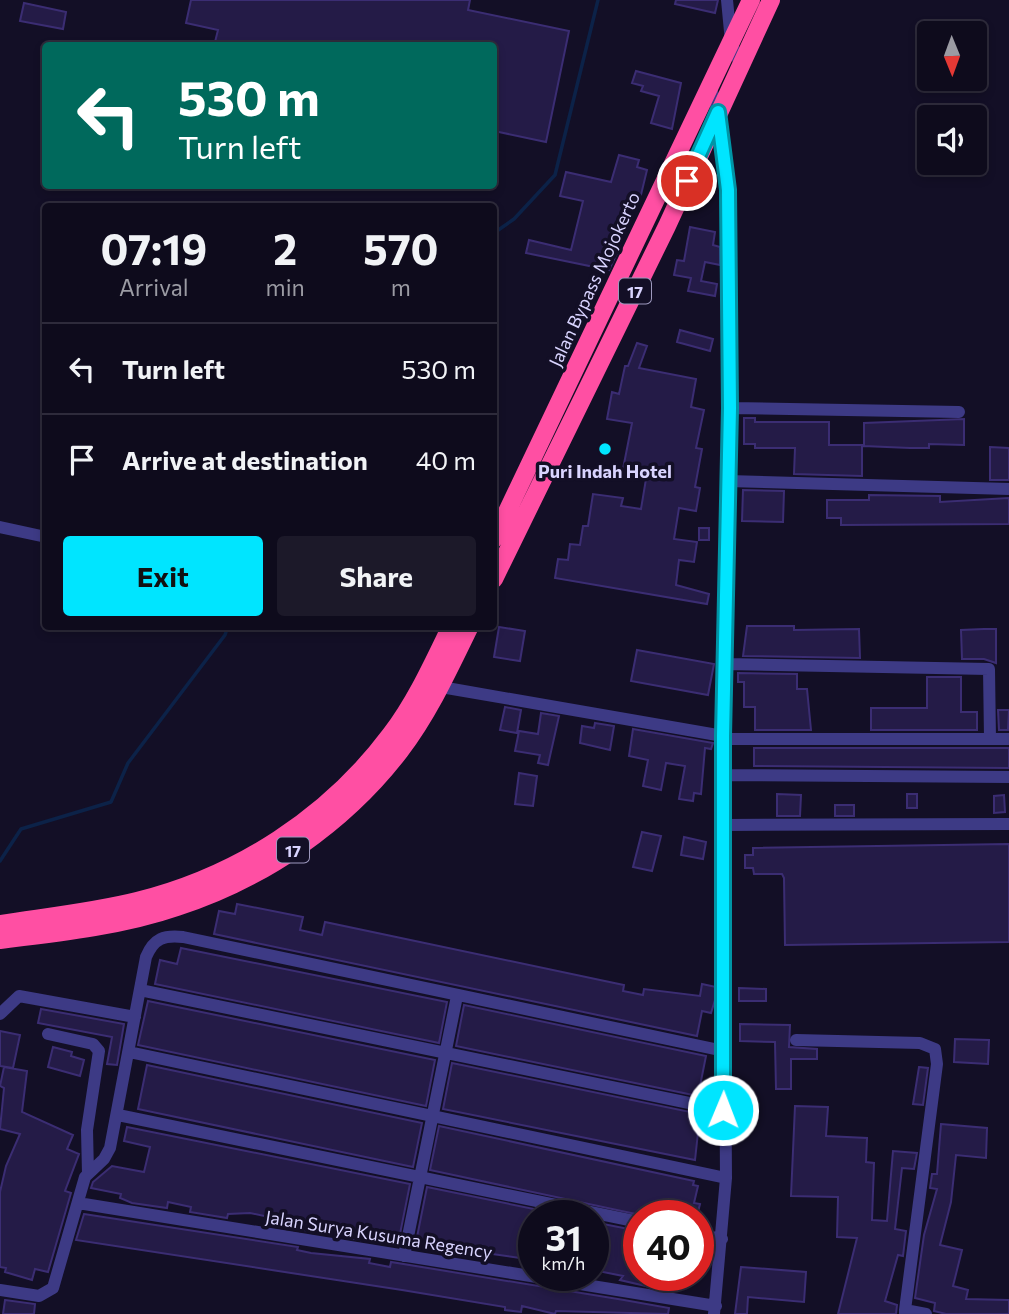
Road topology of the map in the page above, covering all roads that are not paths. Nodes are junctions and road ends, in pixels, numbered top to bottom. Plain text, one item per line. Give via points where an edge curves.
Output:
1 (727, 0) edge
2 (751, 0) edge
3 (771, 0) edge
4 (731, 42) junction
5 (740, 64) junction
6 (710, 85) junction
7 (718, 112) junction
8 (730, 408) junction
9 (959, 412) dead end
10 (728, 481) junction
11 (1009, 489) edge
12 (0, 527) edge
13 (497, 533) edge
14 (42, 536) edge
15 (497, 573) edge
16 (449, 630) edge
17 (468, 630) edge
18 (725, 664) junction
19 (441, 687) junction
20 (723, 737) junction
21 (990, 739) junction
22 (1009, 739) edge
23 (724, 775) junction
24 (1009, 777) edge
25 (1009, 824) edge
26 (724, 825) junction
27 (0, 924) edge
28 (22, 929) junction
29 (0, 940) edge
30 (140, 990) junction
31 (457, 996) junction
32 (0, 1014) edge
33 (135, 1017) junction
34 (48, 1034) dead end
35 (796, 1040) dead end
36 (724, 1051) junction
37 (130, 1052) junction
38 (447, 1054) junction
39 (723, 1110) junction
40 (435, 1114) junction
41 (118, 1115) junction
42 (88, 1174) junction
43 (422, 1178) junction
44 (726, 1178) junction
45 (78, 1203) junction
46 (623, 1219) edge
47 (714, 1237) edge
48 (722, 1239) junction
49 (404, 1256) junction
50 (0, 1290) edge
51 (715, 1310) edge
52 (905, 1312) edge
53 (926, 1314) edge

1 - 4 street
2 - 4 highway, Jalan Bypass Mojokerto / 17
3 - 5 highway, 17
4 - 5 street
4 - 6 highway, Jalan Bypass Mojokerto / 17
5 - 7 highway, 17
6 - 7 street
6 - 13 highway, Jalan Bypass Mojokerto / 17
7 - 8 street via 728,190
7 - 15 highway, 17
8 - 9 street
8 - 10 street
10 - 11 street
10 - 18 street
12 - 14 street
16 - 28 highway, 17 via 424,682 391,733 325,804 287,835 236,864 169,892
17 - 19 highway, 17
18 - 20 street
18 - 21 street via 989,669
19 - 20 street
19 - 28 highway, 17 via 372,785 332,821 246,878 175,908
20 - 21 street
20 - 23 street
21 - 22 street
23 - 24 street
23 - 26 street
25 - 26 street
26 - 36 street
27 - 28 highway, 17
28 - 29 highway, 17
30 - 31 street via 149,949 155,941 172,936
30 - 33 street
30 - 38 street
31 - 36 street
31 - 38 street
32 - 33 street via 19,996
33 - 37 street
34 - 42 street via 93,1044 99,1051 87,1130
35 - 52 street via 920,1043 935,1049 937,1064
36 - 39 street
37 - 40 street
37 - 41 street
38 - 39 street
38 - 40 street
39 - 44 street
40 - 43 street
40 - 44 street
41 - 42 street via 107,1154
41 - 43 street
42 - 45 street
43 - 46 street
43 - 49 street
44 - 48 street
45 - 49 street, Jalan Surya Kusuma Regency
45 - 50 street via 50,1292 31,1296
47 - 48 street
48 - 51 street
49 - 51 street, Jalan Surya Kusuma Regency
52 - 53 street

